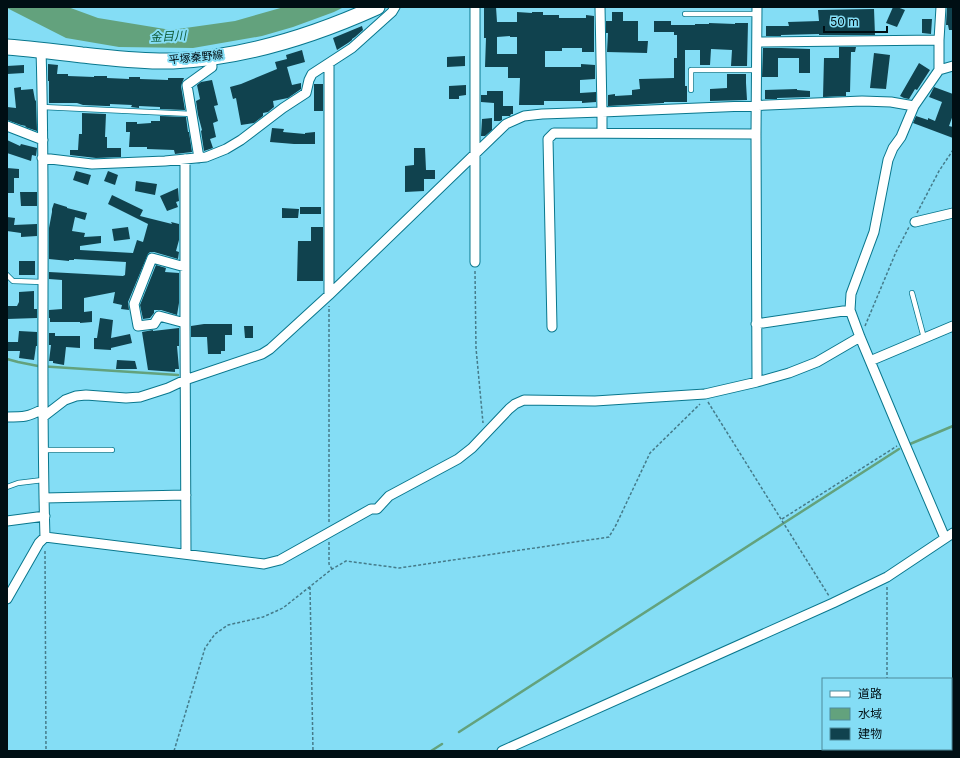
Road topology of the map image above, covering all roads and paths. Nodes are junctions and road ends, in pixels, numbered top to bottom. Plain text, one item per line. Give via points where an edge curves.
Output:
1 (377, 7) edge
2 (395, 7) edge
3 (474, 7) edge
4 (600, 7) edge
5 (940, 7) edge
6 (757, 11) edge
7 (685, 14) dead end
8 (939, 40) junction
9 (757, 42) junction
10 (7, 47) edge
11 (41, 50) junction
12 (211, 57) junction
13 (329, 63) junction
14 (953, 66) edge
15 (756, 70) junction
16 (939, 70) junction
17 (691, 90) dead end
18 (756, 106) junction
19 (914, 106) junction
20 (42, 107) junction
21 (602, 112) junction
22 (192, 114) junction
23 (7, 126) edge
24 (602, 133) junction
25 (756, 134) junction
26 (43, 140) junction
27 (953, 150) edge
28 (474, 155) junction
29 (42, 158) junction
30 (199, 158) junction
31 (185, 159) junction
32 (953, 213) edge
33 (914, 220) junction
34 (475, 262) joint
35 (185, 267) junction
36 (7, 276) edge
37 (43, 282) junction
38 (912, 293) dead end
39 (329, 295) junction
40 (850, 310) junction
41 (184, 323) junction
42 (756, 324) junction
43 (953, 326) edge
44 (552, 327) dead end
45 (859, 334) junction
46 (924, 338) junction
47 (870, 361) junction
48 (185, 380) junction
49 (757, 382) junction
50 (705, 398) dead end
51 (700, 404) dead end
52 (43, 413) junction
53 (7, 417) edge
54 (487, 432) junction
55 (904, 442) junction
56 (43, 450) junction
57 (112, 450) dead end
58 (44, 480) junction
59 (7, 487) edge
60 (186, 495) junction
61 (44, 498) junction
62 (45, 516) junction
63 (782, 520) junction
64 (7, 521) edge
65 (329, 532) junction
66 (949, 536) edge
67 (45, 537) junction
68 (186, 554) junction
69 (332, 569) junction
70 (887, 577) junction
71 (310, 586) junction
72 (7, 598) edge
73 (833, 603) junction
74 (887, 678) edge
75 (46, 751) edge
76 (174, 751) edge
77 (313, 751) edge
78 (502, 751) edge

1 - 12 main road, 平塚秦野線 via 317,31 258,48
2 - 13 street via 352,48
3 - 28 street
4 - 21 street
5 - 8 street
6 - 7 lane
6 - 9 street
8 - 9 street
8 - 16 street
9 - 15 street
10 - 11 main road, 平塚秦野線
11 - 12 main road, 平塚秦野線 via 129,60
11 - 20 street
12 - 22 street via 212,67 187,85
13 - 30 street via 312,74 306,93 242,140 226,149
13 - 39 street
14 - 16 street
15 - 17 lane via 691,70
15 - 18 street
16 - 19 street
18 - 19 street via 862,101
18 - 21 street
18 - 25 street
19 - 40 street via 901,138 888,160 874,232 851,294
20 - 22 lane
20 - 26 street
21 - 24 street
21 - 28 street via 524,116 506,124
22 - 30 street
23 - 26 street
24 - 25 street
24 - 44 street via 554,133 548,139
25 - 42 street
26 - 29 street
27 - 33 path via 939,171
28 - 34 street
28 - 39 street
29 - 31 street via 92,164
29 - 37 street
30 - 31 street
31 - 35 street
32 - 33 street
33 - 45 path via 896,252 863,330
34 - 54 path via 476,348 484,426
35 - 41 street
35 - 41 street via 152,258 134,304 138,326 154,324 160,316
36 - 37 lane via 13,281
37 - 52 street
38 - 46 lane
39 - 48 street via 262,354
39 - 65 path
40 - 42 street
40 - 45 street
41 - 48 street
42 - 49 street
43 - 46 street
45 - 47 street
45 - 49 street via 817,362 788,374
46 - 47 street
47 - 55 street
48 - 52 street via 140,397 76,396
48 - 60 street
49 - 54 street via 705,394 595,401 524,400 509,409
50 - 63 path
51 - 69 path via 650,453 608,537 399,568 346,561
52 - 53 street
52 - 56 street
54 - 65 street via 458,459 389,496 377,509 371,509
55 - 63 path
55 - 66 street
56 - 57 lane
56 - 58 street
58 - 59 lane
58 - 61 street
60 - 61 street
60 - 68 street
61 - 62 street
62 - 64 street
62 - 67 street
63 - 73 path
65 - 68 street via 280,560 264,564
65 - 69 path via 329,564
66 - 70 street
67 - 68 street
67 - 72 street
67 - 75 path
69 - 71 path
70 - 73 street
70 - 74 path
71 - 76 path via 283,608 263,617 228,625 215,634 205,648
71 - 77 path
73 - 78 street

